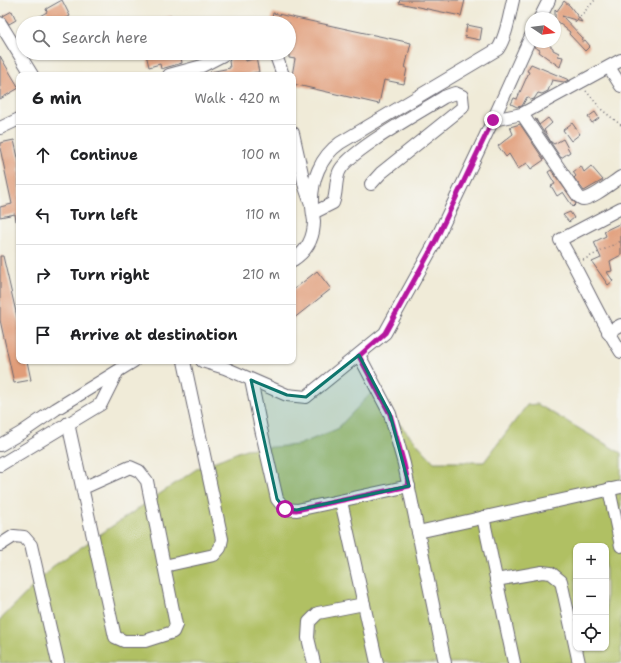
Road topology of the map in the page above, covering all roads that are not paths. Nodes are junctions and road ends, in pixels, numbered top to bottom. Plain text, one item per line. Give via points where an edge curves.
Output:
1 (513, 0) edge
2 (549, 0) edge
3 (543, 12) edge
4 (0, 22) edge
5 (16, 48) edge
6 (526, 48) edge
7 (23, 60) edge
8 (214, 60) edge
9 (278, 60) edge
10 (621, 60) edge
11 (609, 67) junction
12 (30, 72) edge
13 (180, 72) edge
14 (282, 72) edge
15 (621, 86) edge
16 (522, 114) junction
17 (16, 120) edge
18 (493, 120) junction
19 (0, 128) edge
20 (296, 146) edge
21 (621, 177) edge
22 (371, 184) dead end
23 (312, 209) junction
24 (620, 212) edge
25 (296, 257) edge
26 (621, 324) edge
27 (608, 332) junction
28 (621, 352) edge
29 (359, 356) junction
30 (129, 364) edge
31 (185, 364) edge
32 (212, 364) edge
33 (117, 372) junction
34 (252, 380) junction
35 (68, 423) junction
36 (0, 445) edge
37 (0, 465) edge
38 (409, 486) junction
39 (621, 487) edge
40 (82, 488) junction
41 (609, 489) junction
42 (341, 501) junction
43 (483, 517) junction
44 (418, 532) junction
45 (0, 545) edge
46 (621, 546) edge
47 (164, 566) junction
48 (496, 580) junction
49 (364, 604) junction
50 (58, 663) edge
51 (314, 663) edge
52 (377, 663) edge
53 (445, 663) edge
54 (514, 663) edge
55 (579, 663) edge

1 - 23 street via 498,49 333,148 323,160 314,182
2 - 3 street
4 - 5 street
6 - 18 street
7 - 12 street
8 - 13 street
9 - 14 street
10 - 11 street
11 - 15 street
11 - 16 street
16 - 18 street
16 - 21 street via 581,199 593,195
17 - 19 street
18 - 29 street via 432,248 385,333
20 - 23 street
22 - 23 street via 381,173 462,108 462,96 455,93 444,97 350,158 339,172 333,203
23 - 25 street via 314,222 309,243
24 - 27 street via 560,240
26 - 27 street
27 - 28 street
29 - 34 street via 306,397 287,395
29 - 38 street via 390,414
30 - 33 street
31 - 47 street via 222,539 220,548 214,555
32 - 34 street
33 - 35 street via 101,404
33 - 36 street
34 - 42 street via 277,499 285,509 296,510
35 - 37 street
35 - 40 street
38 - 42 street
38 - 44 street
39 - 41 street
40 - 47 street via 130,467 139,471 147,481
40 - 47 street via 115,637 124,642 144,641 173,632 176,626
41 - 43 street
41 - 46 street
42 - 49 street
43 - 44 street
43 - 48 street
44 - 53 street
45 - 50 street via 14,536 24,537 31,545
48 - 54 street
48 - 55 street via 542,572 551,573 562,581
49 - 51 street via 318,613 310,622 308,638
49 - 52 street

